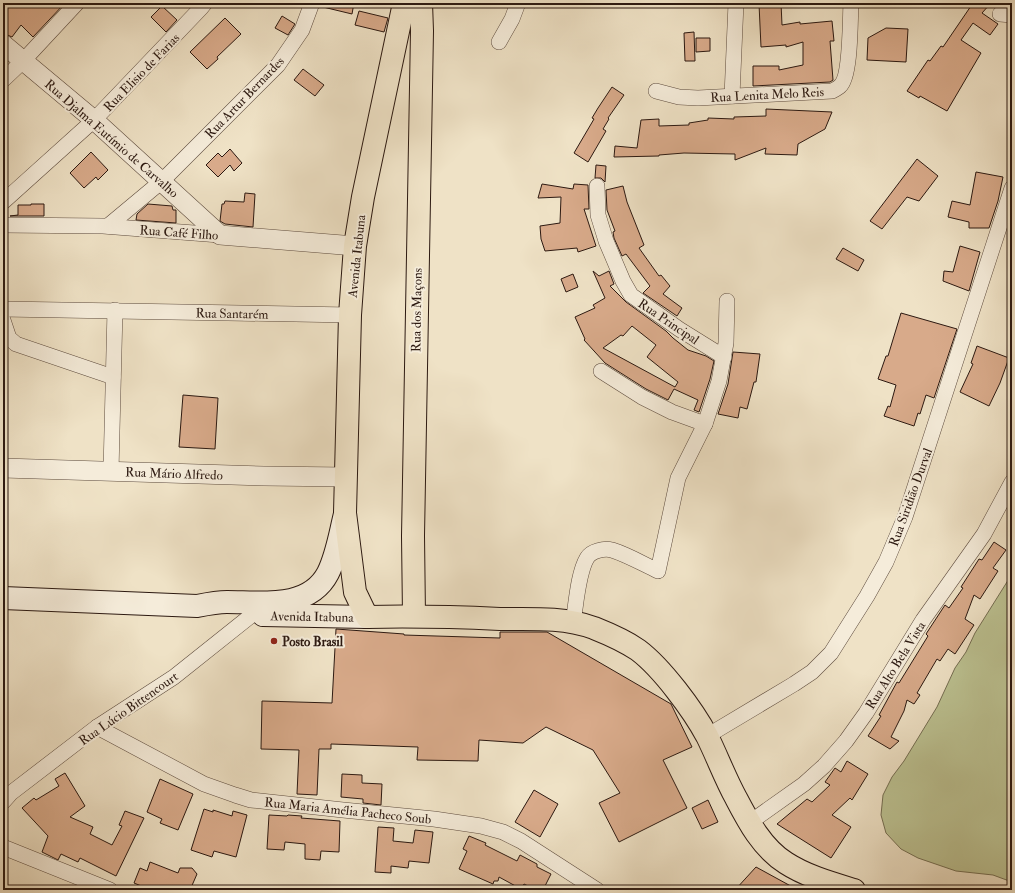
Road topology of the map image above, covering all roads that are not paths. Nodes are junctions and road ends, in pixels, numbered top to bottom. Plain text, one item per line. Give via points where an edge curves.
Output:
1 (77, 3) edge
2 (205, 3) edge
3 (312, 3) edge
4 (404, 3) edge
5 (421, 3) edge
6 (518, 3) edge
7 (736, 3) edge
8 (851, 3) edge
9 (499, 42) dead end
10 (3, 44) edge
11 (23, 61) junction
12 (392, 61) junction
13 (421, 66) junction
14 (3, 80) edge
15 (656, 91) dead end
16 (732, 96) junction
17 (94, 120) junction
18 (162, 181) junction
19 (597, 186) dead end
20 (1012, 188) edge
21 (3, 202) edge
22 (3, 225) edge
23 (108, 226) junction
24 (220, 235) junction
25 (355, 246) junction
26 (727, 301) dead end
27 (3, 309) edge
28 (115, 310) junction
29 (350, 315) junction
30 (3, 320) edge
31 (724, 356) junction
32 (601, 371) dead end
33 (113, 377) junction
34 (705, 424) junction
35 (3, 468) edge
36 (111, 471) junction
37 (346, 477) junction
38 (1012, 482) edge
39 (345, 513) junction
40 (3, 598) edge
41 (197, 606) junction
42 (253, 614) junction
43 (414, 616) junction
44 (367, 617) junction
45 (573, 622) junction
46 (97, 728) junction
47 (707, 736) junction
48 (3, 802) edge
49 (749, 823) junction
50 (3, 847) edge
51 (110, 890) edge
52 (597, 890) edge
53 (854, 890) edge

1 - 11 street
2 - 17 street, Rua Elisio de Farias
3 - 18 street, Rua Artur Bernardes via 302,30 278,65
4 - 12 main road, Avenida Itabuna
5 - 13 main road, Rua dos Maçons
6 - 9 street
7 - 16 street
8 - 16 street, Rua Lenita Melo Reis via 848,62 841,86 832,91
10 - 11 street, Rua Djalma Eutímio de Carvalho
11 - 14 street
11 - 17 street, Rua Djalma Eutímio de Carvalho
12 - 13 main road
12 - 25 main road, Avenida Itabuna
13 - 43 main road, Rua dos Maçons via 413,528
15 - 16 street, Rua Lenita Melo Reis via 685,98
17 - 18 street, Rua Djalma Eutímio de Carvalho
17 - 21 street, Rua Elisio de Farias
18 - 23 street, Rua Artur Bernardes
18 - 24 street, Rua Djalma Eutímio de Carvalho
19 - 31 street, Rua Principal via 598,215 606,241 631,295 679,329
20 - 47 street, Rua Siridião Durval via 905,517 886,562 831,654 812,672 794,684
22 - 23 street, Rua Café Filho
23 - 24 street, Rua Café Filho
24 - 25 street, Rua Café Filho
25 - 29 main road, Avenida Itabuna
26 - 31 street
27 - 28 street, Rua Santarém
28 - 29 street, Rua Santarém
28 - 33 street
29 - 37 main road, Avenida Itabuna
30 - 33 street via 9,338 16,344
31 - 34 street
32 - 34 street via 642,397
33 - 36 street
34 - 45 street via 678,478 658,571 611,550 592,554 587,557 582,572
35 - 36 street, Rua Mário Alfredo
36 - 37 street, Rua Mário Alfredo
37 - 39 main road, Avenida Itabuna
38 - 49 street, Rua Alto Bela Vista via 984,534 923,620 846,741 804,784
39 - 41 main road, Avenida Itabuna via 334,560 327,575 316,588 304,596 287,601 227,602
39 - 44 main road, Avenida Itabuna via 355,592
40 - 41 main road, Avenida Itabuna
41 - 42 main road, Avenida Itabuna via 224,613
42 - 44 main road, Avenida Itabuna
42 - 46 street, Rua Lúcio Bittencourt via 174,677
43 - 44 main road
43 - 45 main road
45 - 47 main road via 619,639 652,661
46 - 48 street, Rua Lúcio Bittencourt via 11,793
46 - 52 street, Rua Maria Amélia Pacheco Soub via 204,784 251,800 440,819 503,832
47 - 49 main road via 724,776
49 - 53 main road via 767,846 785,862 807,874
50 - 51 street

